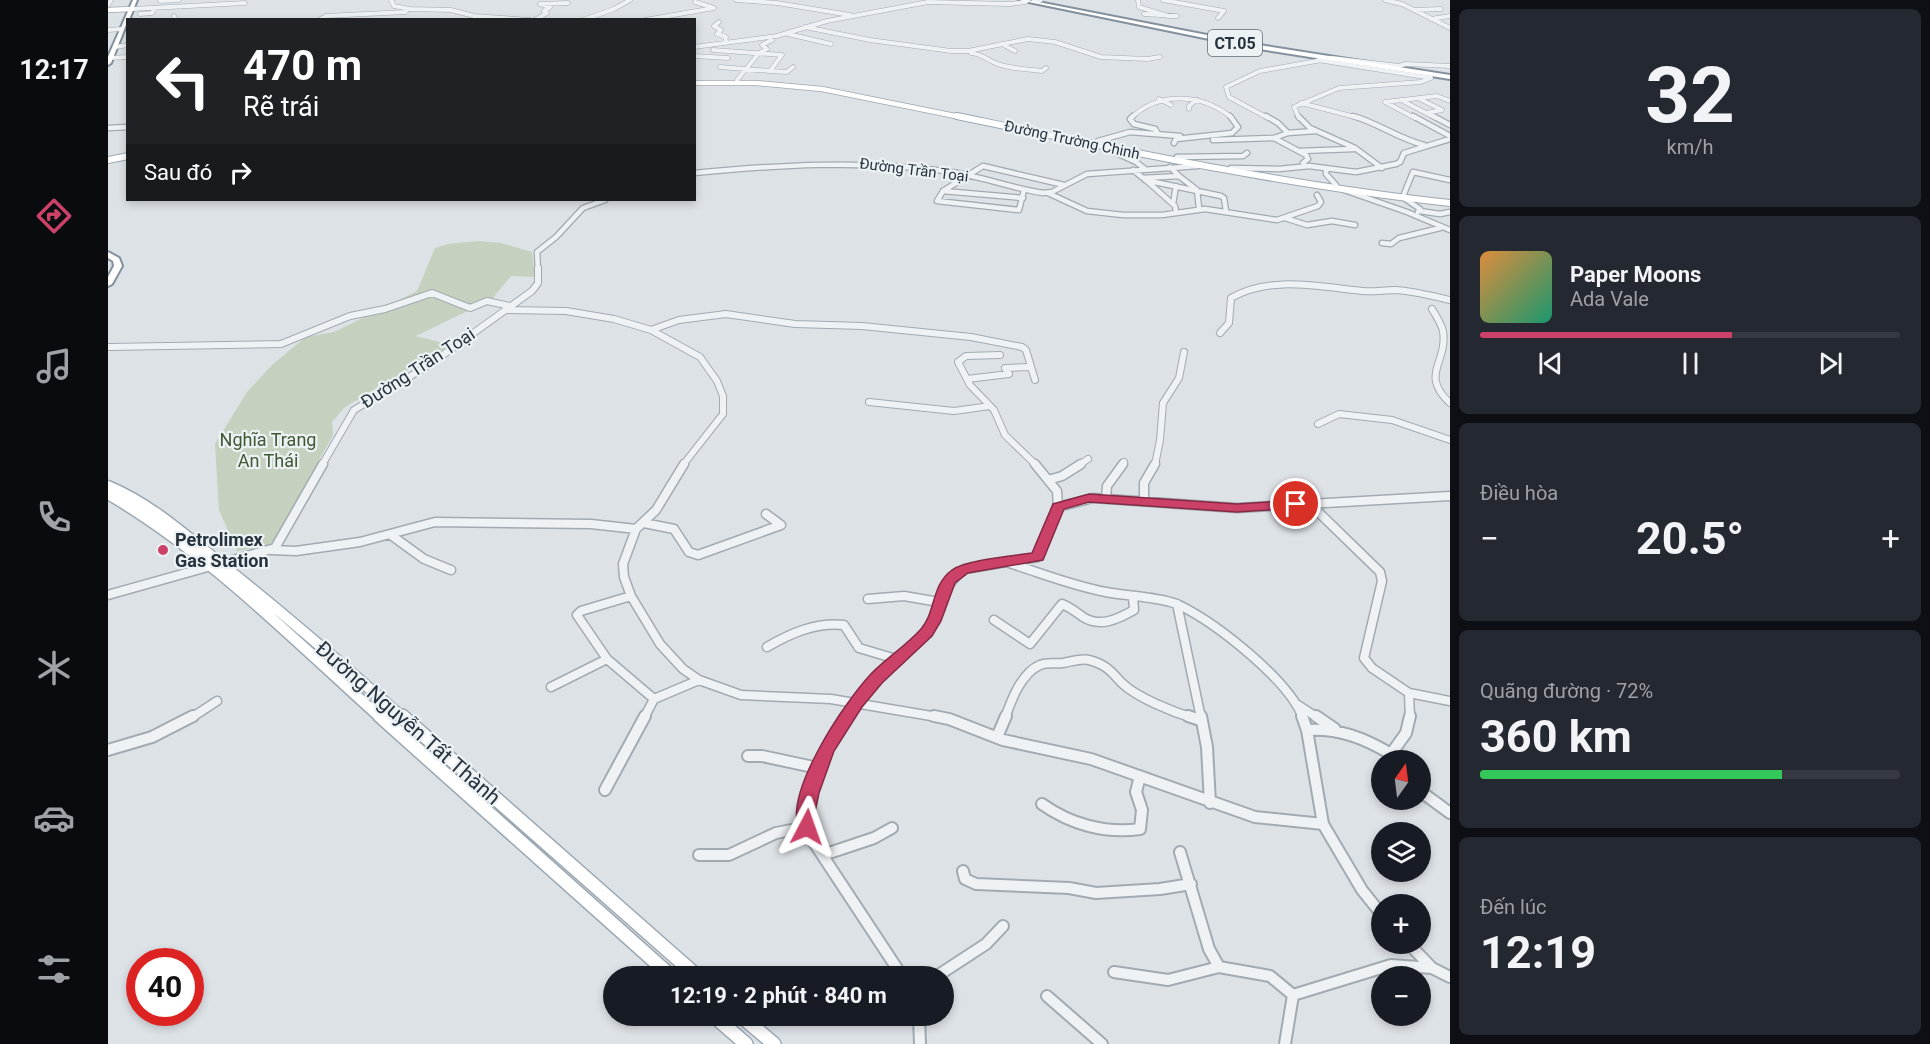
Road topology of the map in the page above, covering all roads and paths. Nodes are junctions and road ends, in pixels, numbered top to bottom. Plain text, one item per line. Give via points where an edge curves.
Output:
1 (111, 0) edge
2 (130, 0) edge
3 (135, 0) edge
4 (178, 0) edge
5 (193, 0) edge
6 (391, 0) edge
7 (630, 0) edge
8 (736, 0) edge
9 (1041, 0) edge
10 (1138, 0) edge
11 (1163, 0) edge
12 (1384, 0) edge
13 (160, 1) edge
14 (1024, 1) edge
15 (1034, 1) edge
16 (211, 2) edge
17 (695, 2) dead end
18 (245, 3) dead end
19 (568, 3) dead end
20 (108, 5) edge
21 (190, 5) junction
22 (175, 6) junction
23 (156, 7) junction
24 (129, 9) junction
25 (1441, 9) dead end
26 (108, 10) edge
27 (434, 10) junction
28 (1413, 10) junction
29 (140, 14) dead end
30 (148, 14) junction
31 (1144, 14) dead end
32 (855, 16) junction
33 (1168, 16) junction
34 (1177, 16) dead end
35 (1450, 16) edge
36 (147, 18) edge
37 (322, 18) edge
38 (493, 18) edge
39 (538, 18) edge
40 (589, 18) edge
41 (651, 18) edge
42 (1218, 18) dead end
43 (1432, 20) junction
44 (719, 22) dead end
45 (1450, 22) edge
46 (805, 27) junction
47 (122, 28) edge
48 (1450, 28) edge
49 (108, 30) edge
50 (786, 33) junction
51 (774, 39) dead end
52 (126, 41) edge
53 (725, 43) junction
54 (116, 44) junction
55 (831, 44) dead end
56 (1002, 44) junction
57 (126, 45) edge
58 (696, 47) edge
59 (108, 50) edge
60 (713, 50) dead end
61 (734, 51) junction
62 (964, 51) junction
63 (1015, 51) dead end
64 (759, 53) junction
65 (696, 56) edge
66 (126, 57) edge
67 (1160, 57) dead end
68 (728, 58) junction
69 (1332, 58) dead end
70 (109, 61) edge
71 (1450, 66) edge
72 (794, 67) dead end
73 (1046, 68) dead end
74 (745, 69) junction
75 (770, 71) junction
76 (1450, 76) edge
77 (737, 80) junction
78 (696, 82) edge
79 (702, 82) junction
80 (841, 91) junction
81 (1419, 98) junction
82 (1160, 99) junction
83 (1197, 100) junction
84 (1400, 100) junction
85 (1450, 101) edge
86 (1301, 103) junction
87 (1171, 105) dead end
88 (1190, 109) dead end
89 (1426, 113) junction
90 (1450, 126) edge
91 (126, 127) edge
92 (108, 128) edge
93 (1437, 129) junction
94 (1315, 131) junction
95 (1288, 133) junction
96 (1158, 134) junction
97 (1215, 135) junction
98 (1188, 137) junction
99 (1450, 137) edge
100 (1274, 138) junction
101 (1220, 139) junction
102 (1100, 143) junction
103 (1174, 143) dead end
104 (1428, 146) junction
105 (1356, 149) junction
106 (1299, 151) junction
107 (1142, 152) junction
108 (1247, 153) dead end
109 (126, 155) edge
110 (1177, 157) junction
111 (108, 158) edge
112 (1200, 166) junction
113 (1304, 166) junction
114 (1170, 167) junction
115 (1231, 168) junction
116 (1326, 168) junction
117 (1382, 168) junction
118 (1145, 169) junction
119 (1133, 170) junction
120 (696, 173) edge
121 (968, 175) junction
122 (1179, 176) junction
123 (1144, 179) junction
124 (1450, 180) edge
125 (1158, 182) junction
126 (1064, 185) junction
127 (1151, 185) junction
128 (1336, 185) junction
129 (1176, 186) junction
130 (1024, 190) junction
131 (1197, 190) junction
132 (1344, 190) junction
133 (943, 191) junction
134 (1048, 193) junction
135 (1317, 195) dead end
136 (1404, 196) junction
137 (1023, 198) junction
138 (602, 201) edge
139 (1450, 201) edge
140 (1174, 207) junction
141 (1202, 208) junction
142 (1226, 211) junction
143 (1450, 212) edge
144 (1417, 213) junction
145 (1285, 218) junction
146 (1355, 225) dead end
147 (1442, 228) junction
148 (1450, 230) edge
149 (1382, 243) dead end
150 (108, 254) edge
151 (108, 262) edge
152 (108, 273) edge
153 (108, 284) edge
154 (1450, 300) edge
155 (507, 308) junction
156 (1431, 309) dead end
157 (651, 330) junction
158 (1220, 333) dead end
159 (108, 347) edge
160 (1184, 351) dead end
161 (1000, 355) dead end
162 (1030, 367) junction
163 (967, 379) junction
164 (1035, 380) dead end
165 (869, 402) dead end
166 (1450, 403) edge
167 (990, 406) junction
168 (1318, 424) dead end
169 (1450, 440) edge
170 (1088, 459) dead end
171 (1124, 462) dead end
172 (1048, 480) junction
173 (108, 486) edge
174 (108, 494) edge
175 (1450, 496) edge
176 (1106, 498) junction
177 (1144, 501) junction
178 (1309, 504) junction
179 (1058, 507) junction
180 (766, 514) dead end
181 (644, 523) junction
182 (636, 530) junction
183 (391, 534) junction
184 (183, 540) junction
185 (271, 550) junction
186 (1006, 562) junction
187 (222, 564) junction
188 (209, 567) junction
189 (451, 570) dead end
190 (108, 595) edge
191 (631, 596) junction
192 (1133, 597) junction
193 (868, 599) dead end
194 (939, 602) junction
195 (1177, 604) junction
196 (994, 620) dead end
197 (768, 647) dead end
198 (896, 658) junction
199 (607, 659) junction
200 (699, 680) junction
201 (551, 687) dead end
202 (1409, 693) junction
203 (654, 699) junction
204 (217, 701) dead end
205 (1450, 701) edge
206 (856, 703) junction
207 (1298, 705) junction
208 (1200, 720) junction
209 (1335, 729) junction
210 (1307, 730) junction
211 (997, 737) junction
212 (108, 750) edge
213 (1381, 750) edge
214 (1397, 750) edge
215 (748, 756) dead end
216 (818, 768) junction
217 (1140, 776) junction
218 (605, 790) dead end
219 (1431, 799) edge
220 (1210, 803) junction
221 (1042, 804) dead end
222 (1450, 813) edge
223 (1323, 824) junction
224 (807, 827) junction
225 (892, 828) dead end
226 (1180, 852) dead end
227 (699, 855) dead end
228 (823, 855) junction
229 (963, 871) dead end
230 (1191, 884) junction
231 (1371, 901) edge
232 (1003, 926) dead end
233 (1418, 954) edge
234 (660, 966) edge
235 (686, 966) edge
236 (895, 966) edge
237 (953, 966) edge
238 (1219, 967) junction
239 (1432, 968) junction
240 (1114, 972) dead end
241 (1450, 977) edge
242 (1293, 995) junction
243 (1047, 996) dead end
244 (725, 1026) edge
245 (753, 1026) edge
246 (921, 1026) edge
247 (746, 1044) edge
248 (774, 1044) edge
249 (920, 1044) edge
250 (1102, 1044) edge
251 (1285, 1044) edge

1 - 20 street
2 - 24 highway
3 - 24 highway
4 - 13 street
4 - 22 street
5 - 21 street
6 - 27 street via 394,6 402,8
7 - 40 street
8 - 32 street via 789,4
9 - 15 street
10 - 33 street via 1140,7
11 - 42 street via 1224,11
12 - 28 street
13 - 23 street
14 - 32 street via 928,2
14 - 76 highway, CT.05
14 - 76 highway, CT.05 via 1191,34
16 - 18 street
16 - 21 street
17 - 41 street via 714,8
19 - 39 street via 540,4 550,7
21 - 22 street
22 - 23 street
23 - 24 street
23 - 30 street
24 - 26 main road
24 - 47 highway
25 - 28 street
27 - 37 street
27 - 38 street
28 - 43 street
29 - 30 street
30 - 36 street
31 - 33 street
32 - 46 street
33 - 34 street
35 - 43 street
43 - 45 street
43 - 48 street
44 - 53 street via 714,26 721,30 717,34 726,37
46 - 50 street
46 - 62 street via 870,40
47 - 49 street
47 - 54 highway
47 - 59 highway
50 - 53 street
50 - 55 street
51 - 64 street via 763,44 767,49
52 - 54 street
53 - 58 street
54 - 57 street
54 - 70 highway
56 - 62 street
56 - 63 street
56 - 67 street via 1032,39 1097,56
60 - 61 street
61 - 64 street
61 - 68 street
62 - 73 street via 1030,70
64 - 74 street
64 - 75 street via 782,55
65 - 68 street
66 - 70 street
68 - 74 street via 720,67
69 - 71 street via 1399,66
72 - 75 street via 787,72
74 - 75 street
74 - 77 street
77 - 79 main road, Đường Trường Chinh
77 - 80 main road, Đường Trường Chinh
78 - 79 main road, Đường Trường Chinh
79 - 80 main road, Đường Trường Chinh
80 - 102 main road, Đường Trường Chinh
81 - 84 street
81 - 85 street via 1439,96
81 - 89 street via 1442,110
82 - 83 street via 1181,96
82 - 87 street
82 - 96 street via 1130,120 1155,129
83 - 88 street
83 - 97 street via 1227,114 1238,127 1233,132
84 - 89 street
84 - 93 street via 1385,102
86 - 94 street via 1294,107 1296,114
86 - 95 street via 1338,88 1431,78 1320,60 1278,66 1246,76 1226,88 1229,97 1278,123
86 - 104 street via 1362,119 1404,140
89 - 90 street
90 - 93 street
91 - 92 street
93 - 99 street
94 - 95 street
94 - 105 street
95 - 100 street
96 - 98 street
96 - 102 street via 1130,132 1112,135
97 - 98 street
97 - 101 street
98 - 101 street
98 - 103 street via 1175,139
99 - 104 street
100 - 101 street
100 - 106 street
102 - 107 main road, Đường Trường Chinh
102 - 118 street via 1112,154
104 - 117 street via 1404,153 1400,162
105 - 106 street
105 - 117 street
106 - 113 street via 1308,157
107 - 110 main road, Đường Trường Chinh
107 - 112 main road, Đường Trường Chinh
108 - 110 street
109 - 111 main road
110 - 115 main road, Đường Trường Chinh
112 - 114 street
112 - 132 main road, Đường Trường Chinh
113 - 115 street
113 - 116 street
114 - 118 street
114 - 122 street
115 - 128 main road, Đường Trường Chinh
116 - 117 street via 1356,172
116 - 128 street via 1326,174
118 - 119 street
119 - 123 street
119 - 126 street via 1087,174
120 - 121 street, Đường Trần Toại via 768,165 849,163
121 - 126 street via 985,166
121 - 130 street, Đường Trần Toại
121 - 133 street
122 - 123 street
122 - 131 street
123 - 125 street
123 - 127 street
124 - 136 street via 1413,172
125 - 127 street
125 - 129 street
126 - 134 street
127 - 140 street
128 - 136 main road, Đường Trường Chinh
129 - 131 street
129 - 140 street
130 - 134 street, Đường Trần Toại
130 - 137 street
131 - 141 street
131 - 142 street via 1224,197
132 - 136 main road, Đường Trường Chinh
132 - 144 street via 1371,202
133 - 137 street
133 - 137 street via 937,201 1016,210
134 - 140 street, Đường Trần Toại via 1093,212 1132,215
135 - 145 street via 1320,205
136 - 139 main road, Đường Trường Chinh
136 - 144 street via 1420,209
138 - 155 street, Đường Trần Toại via 583,208 537,252 538,283
140 - 141 street, Đường Trần Toại
141 - 142 street, Đường Trần Toại
142 - 145 street, Đường Trần Toại via 1273,220
143 - 144 street
144 - 147 street
145 - 146 street via 1307,225 1327,221
147 - 148 street
147 - 149 street via 1391,244
150 - 153 highway via 118,266
151 - 152 highway
154 - 158 street via 1395,290 1253,288 1231,298 1229,323
155 - 157 street via 566,312
155 - 159 street via 487,301 470,308 432,293 350,316 281,344
155 - 185 street, Đường Trần Toại via 429,365 354,410 278,546
156 - 166 street via 1444,337 1433,376 1440,394
157 - 162 street via 679,320 721,314 795,324 873,327 1014,344 1026,350
157 - 181 street via 700,357 717,381 725,408
160 - 177 street via 1179,378 1163,403 1161,440 1153,471 1144,483
161 - 163 street via 962,357 958,362
162 - 163 street via 1006,368 1009,374
162 - 164 street
163 - 167 street
165 - 167 street via 933,411
167 - 172 street via 1005,435
168 - 169 street via 1339,414 1398,421
170 - 172 street
171 - 176 street via 1107,486
172 - 179 street via 1059,494
173 - 184 main road, Đường Nguyễn Tất Thành via 148,506
174 - 184 main road, Đường Nguyễn Tất Thành
175 - 178 street
176 - 177 street
176 - 179 street via 1089,498
177 - 178 street via 1237,508
178 - 202 street via 1380,572 1382,581 1364,658
179 - 186 street via 1040,555
180 - 181 street via 781,525 698,555 689,552 674,529
181 - 182 street
182 - 183 street via 591,524 435,522
182 - 191 street via 623,564
183 - 185 street via 330,547
183 - 189 street via 424,559
184 - 187 main road, Đường Nguyễn Tất Thành
184 - 188 main road, Đường Nguyễn Tất Thành
185 - 187 street
186 - 192 street via 1103,592
186 - 194 street via 958,573 949,580
187 - 188 street
187 - 235 main road, Đường Nguyễn Tất Thành via 293,621
188 - 190 street
188 - 234 main road, Đường Nguyễn Tất Thành
191 - 199 street via 577,615
191 - 200 street via 660,644
192 - 195 street
192 - 196 street via 1134,610 1101,622 1086,619 1062,604 1030,644
193 - 194 street via 903,594
194 - 198 street via 926,633
195 - 207 street via 1256,659
195 - 208 street
197 - 198 street via 786,636 831,624 844,625 859,648
198 - 206 street
199 - 201 street
199 - 203 street
200 - 203 street
200 - 206 street via 741,695 815,697
202 - 205 street
202 - 214 street via 1411,723
203 - 218 street
204 - 212 street via 189,721
206 - 211 street via 949,719
206 - 216 street
207 - 209 street
207 - 210 street
208 - 211 street via 1172,712 1123,684 1102,665 1078,658 1033,669 1013,696
208 - 220 street via 1207,747
209 - 210 street
209 - 213 street
210 - 223 street
211 - 217 street via 1091,759
215 - 216 street
216 - 224 street via 806,812
217 - 220 street
217 - 221 street via 1136,792 1144,821 1140,829 1115,831 1085,824 1055,815
219 - 222 street
220 - 223 street via 1255,817
223 - 231 street
224 - 227 street via 776,833 729,855
224 - 228 street
225 - 228 street
226 - 230 street
228 - 236 street
229 - 230 street via 965,879 976,884 1096,893
230 - 238 street via 1209,949
232 - 237 street via 986,944
233 - 239 street
238 - 240 street via 1168,980
238 - 242 street via 1270,976
239 - 241 street
239 - 242 street via 1391,965
242 - 251 street
243 - 250 street
244 - 247 main road
245 - 248 main road
246 - 249 street

